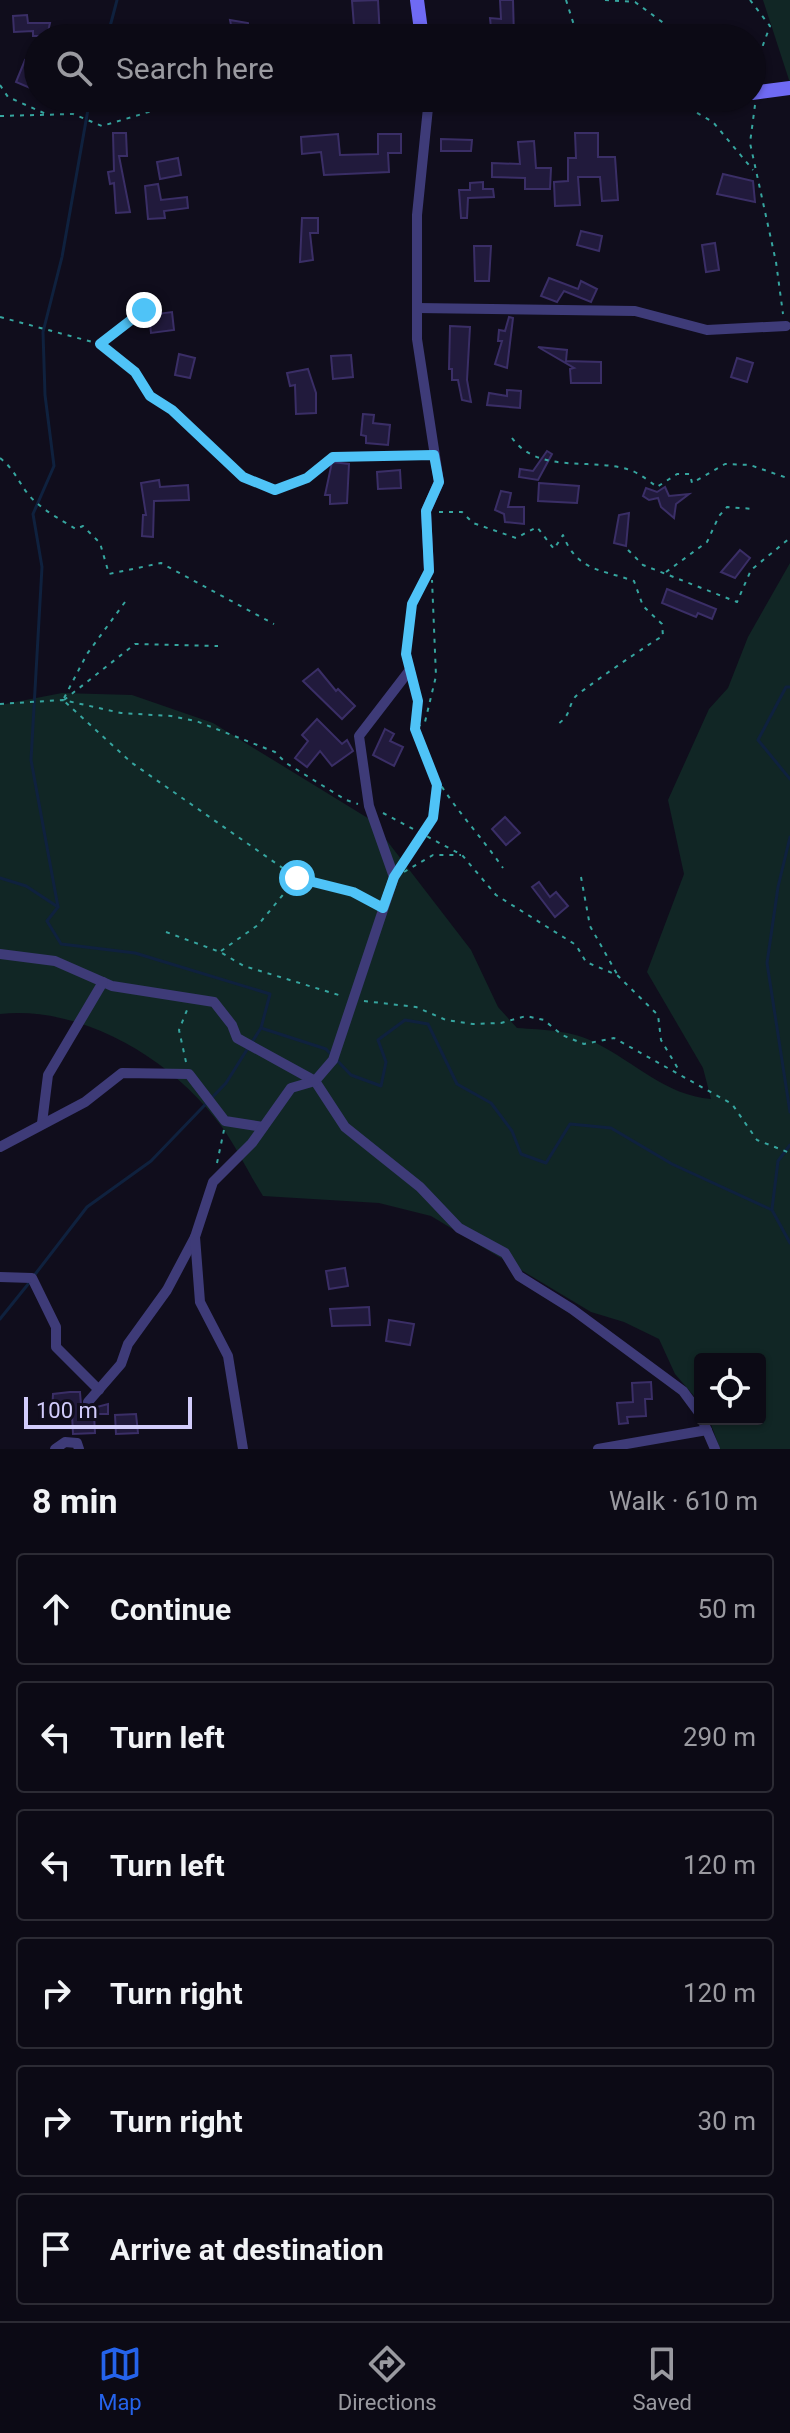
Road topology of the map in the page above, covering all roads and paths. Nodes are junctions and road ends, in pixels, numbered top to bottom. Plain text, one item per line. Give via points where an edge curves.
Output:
1 (417, 0) edge
2 (566, 0) edge
3 (605, 0) edge
4 (750, 0) edge
5 (420, 24) edge
6 (574, 24) edge
7 (665, 24) edge
8 (766, 37) edge
9 (0, 85) edge
10 (790, 88) edge
11 (766, 91) edge
12 (24, 104) edge
13 (40, 112) edge
14 (149, 112) edge
15 (428, 112) edge
16 (696, 112) edge
17 (752, 112) edge
18 (47, 115) junction
19 (0, 116) edge
20 (755, 172) junction
21 (417, 308) junction
22 (144, 310) dead end
23 (0, 317) edge
24 (786, 326) joint
25 (100, 344) junction
26 (512, 438) dead end
27 (434, 455) junction
28 (0, 458) edge
29 (790, 479) edge
30 (754, 509) dead end
31 (426, 511) junction
32 (790, 538) edge
33 (628, 550) dead end
34 (429, 571) junction
35 (664, 573) junction
36 (125, 602) dead end
37 (274, 624) dead end
38 (218, 646) dead end
39 (409, 671) junction
40 (63, 700) junction
41 (555, 726) dead end
42 (415, 729) junction
43 (437, 785) junction
44 (462, 855) dead end
45 (503, 868) dead end
46 (394, 877) junction
47 (581, 877) dead end
48 (297, 878) junction
49 (383, 908) junction
50 (166, 932) dead end
51 (220, 952) junction
52 (0, 954) edge
53 (617, 975) dead end
54 (103, 982) junction
55 (191, 997) junction
56 (351, 999) junction
57 (189, 1074) junction
58 (315, 1081) junction
59 (225, 1121) junction
60 (42, 1123) junction
61 (263, 1127) junction
62 (0, 1147) edge
63 (789, 1154) edge
64 (213, 1182) junction
65 (195, 1237) junction
66 (0, 1277) edge
67 (99, 1390) junction
68 (88, 1402) dead end
69 (694, 1406) edge
70 (705, 1425) edge
71 (707, 1430) junction
72 (241, 1448) edge
73 (55, 1449) edge
74 (79, 1449) edge
75 (598, 1449) edge
76 (715, 1449) edge

1 - 5 street
2 - 6 path
3 - 7 path via 635,2
4 - 8 path via 770,26
9 - 12 path via 8,97
10 - 11 street
13 - 18 path
14 - 18 path via 102,126 73,114
15 - 21 street via 417,215
16 - 20 path via 713,122
17 - 20 path
18 - 19 path
20 - 24 path
21 - 24 street via 635,311 707,330
21 - 27 street
22 - 25 path
23 - 25 path
25 - 27 path via 135,372 150,396 243,477 275,490 307,478 333,457
26 - 29 path via 523,452 542,459 632,470 657,487 677,474 690,474 692,483 725,464 750,465
27 - 31 street via 439,482
28 - 37 path via 17,472 28,494 62,521 76,529 83,526 100,543 109,574 161,563
30 - 35 path via 727,507 707,542
31 - 34 street
31 - 41 path via 462,512 473,523 516,538 537,527 554,549 563,535 571,557 634,581 643,606 662,624 663,636 576,695 569,717
32 - 35 path via 751,570 737,602
33 - 35 path via 643,565
34 - 39 path via 412,604
34 - 42 path via 436,676 425,722
36 - 40 path via 87,654
38 - 40 path via 135,644
39 - 42 path via 418,701
39 - 46 street via 359,736 369,806
40 - 48 path via 132,763
42 - 43 path
43 - 45 path
43 - 46 path via 433,818
44 - 46 path via 433,855
46 - 49 street
47 - 53 path via 590,926
48 - 49 path via 353,892
48 - 51 path via 258,925
49 - 56 street
50 - 51 path
51 - 56 path via 244,966
52 - 54 street via 55,961
54 - 55 street via 136,992
54 - 60 street via 48,1075
55 - 57 path via 179,1030
55 - 58 street via 214,1002 249,1047
56 - 58 street via 333,1060
56 - 63 path via 416,1007 473,1024 526,1016 544,1020 584,1044 614,1038 732,1104 757,1140
57 - 59 street
57 - 60 street via 122,1073 85,1102
58 - 61 street via 291,1088
58 - 69 street via 345,1127 420,1187 459,1228 505,1253 519,1276 667,1379
59 - 61 street
59 - 64 path
60 - 62 street
61 - 64 street
64 - 65 street
65 - 67 street via 167,1290 128,1344 121,1364
65 - 72 street via 200,1302 228,1356
66 - 67 street via 32,1278 56,1327 56,1347
67 - 68 street
70 - 71 street
71 - 75 street
71 - 76 street
73 - 74 street via 65,1442 77,1443

